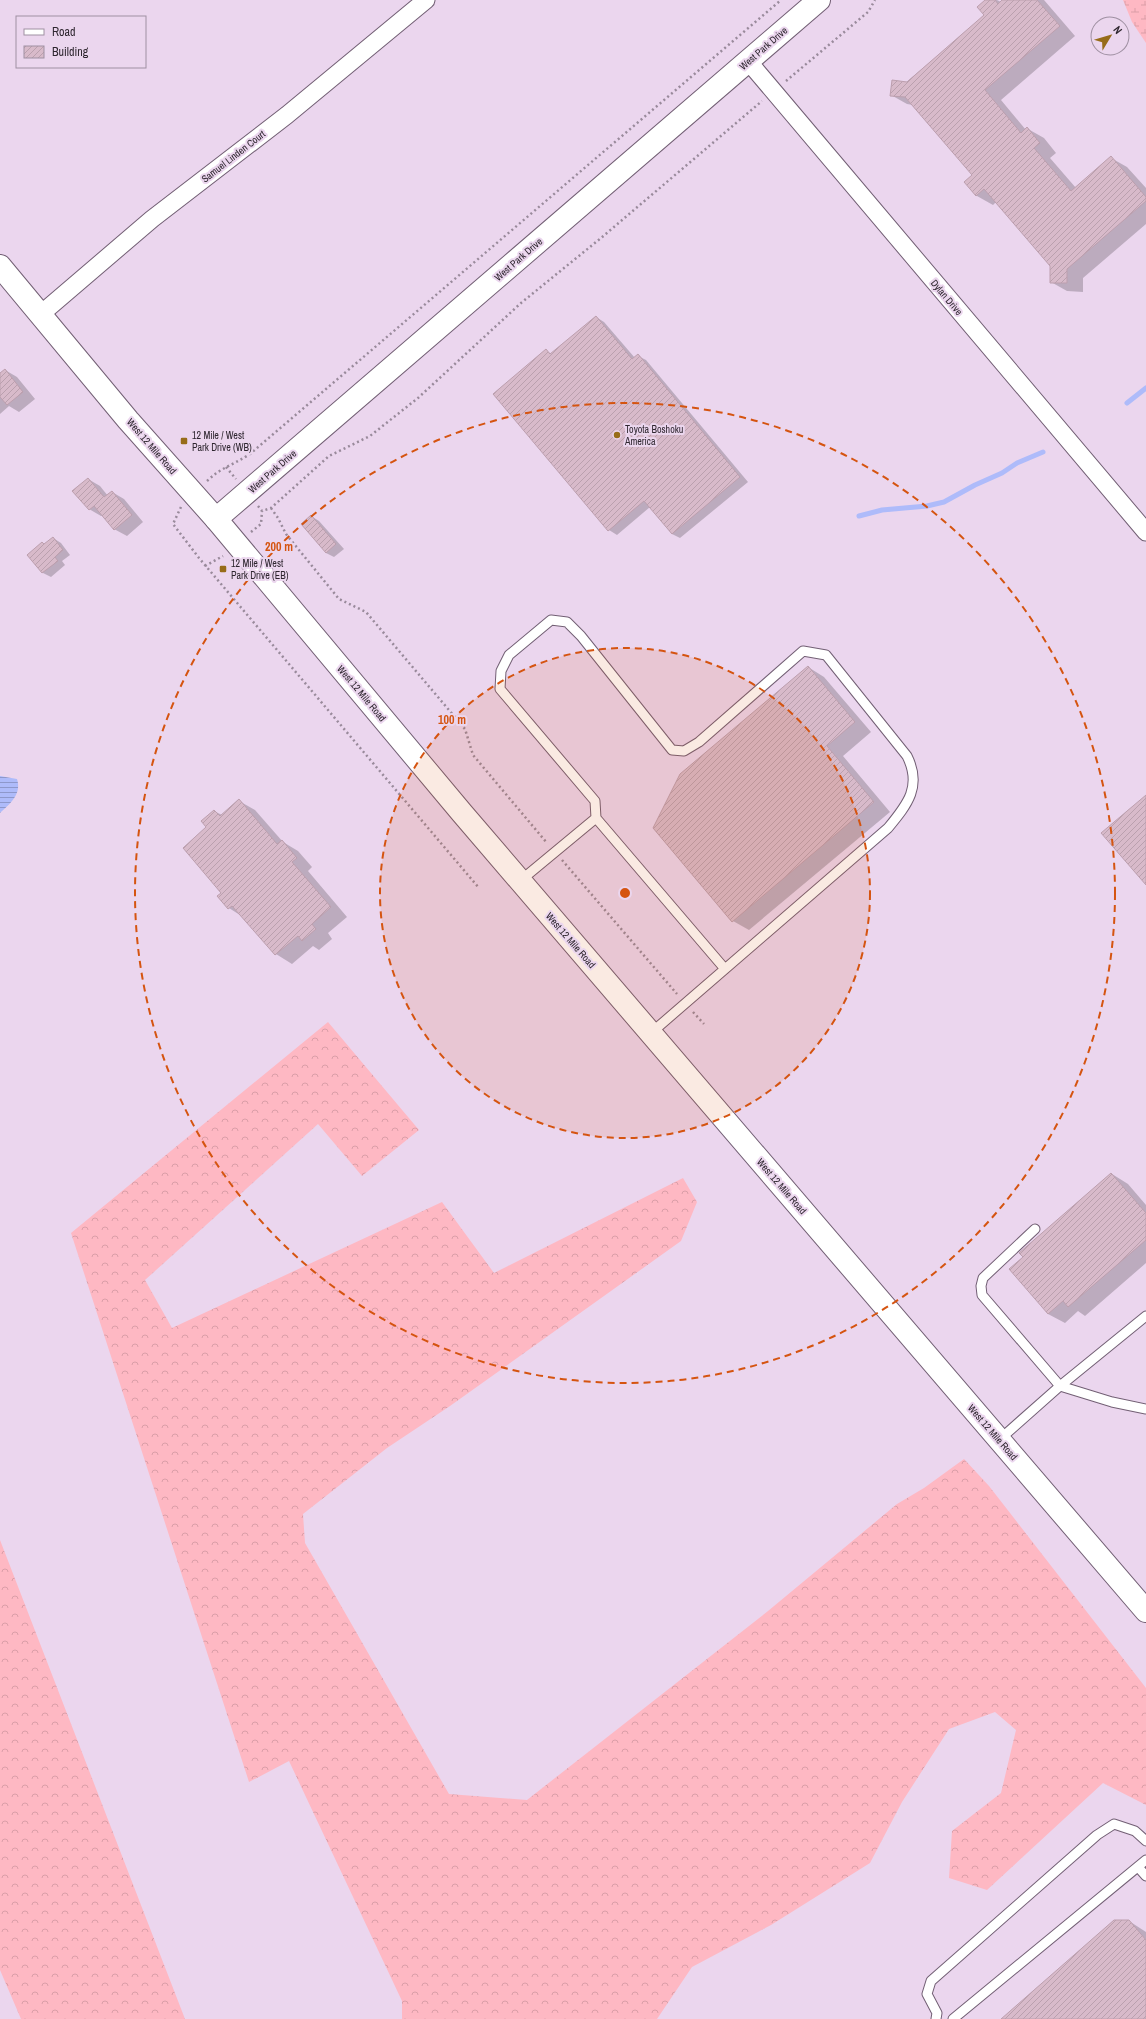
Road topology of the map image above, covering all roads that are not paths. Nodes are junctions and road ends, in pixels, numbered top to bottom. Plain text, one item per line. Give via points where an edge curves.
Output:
1 (426, 0) edge
2 (819, 0) edge
3 (748, 61) junction
4 (0, 266) edge
5 (41, 314) junction
6 (216, 519) junction
7 (1146, 532) edge
8 (596, 818) junction
9 (520, 881) junction
10 (725, 969) junction
11 (651, 1034) junction
12 (1035, 1229) dead end
13 (1146, 1316) edge
14 (1060, 1386) junction
15 (1146, 1409) edge
16 (999, 1440) junction
17 (1146, 1611) edge
18 (1146, 1840) edge
19 (1146, 1860) edge
20 (1138, 1867) junction
21 (1146, 1876) edge
22 (936, 2019) edge
23 (953, 2019) edge

1 - 5 street, Samuel Linden Court via 287,115 152,219
2 - 3 main road, West Park Drive
3 - 6 main road, West Park Drive
3 - 7 street, Dylan Drive
4 - 5 main road, West 12 Mile Road
5 - 6 main road, West 12 Mile Road via 128,420
6 - 9 main road, West 12 Mile Road
8 - 9 lane
8 - 10 lane
8 - 10 lane via 595,801 500,689 501,671 508,655 551,620 567,622 581,636 672,750 684,751 699,742 803,651 826,655 906,756 913,769 913,788 903,810 888,828
9 - 11 main road, West 12 Mile Road
10 - 11 lane
11 - 16 main road, West 12 Mile Road
12 - 14 lane via 983,1278 980,1286 982,1295
13 - 14 lane
14 - 15 lane via 1112,1402
14 - 16 lane
16 - 17 main road, West 12 Mile Road
18 - 22 lane via 1135,1831 1114,1824 1097,1835 931,1981 927,1994 937,2013
19 - 20 lane
20 - 21 lane
20 - 23 lane

